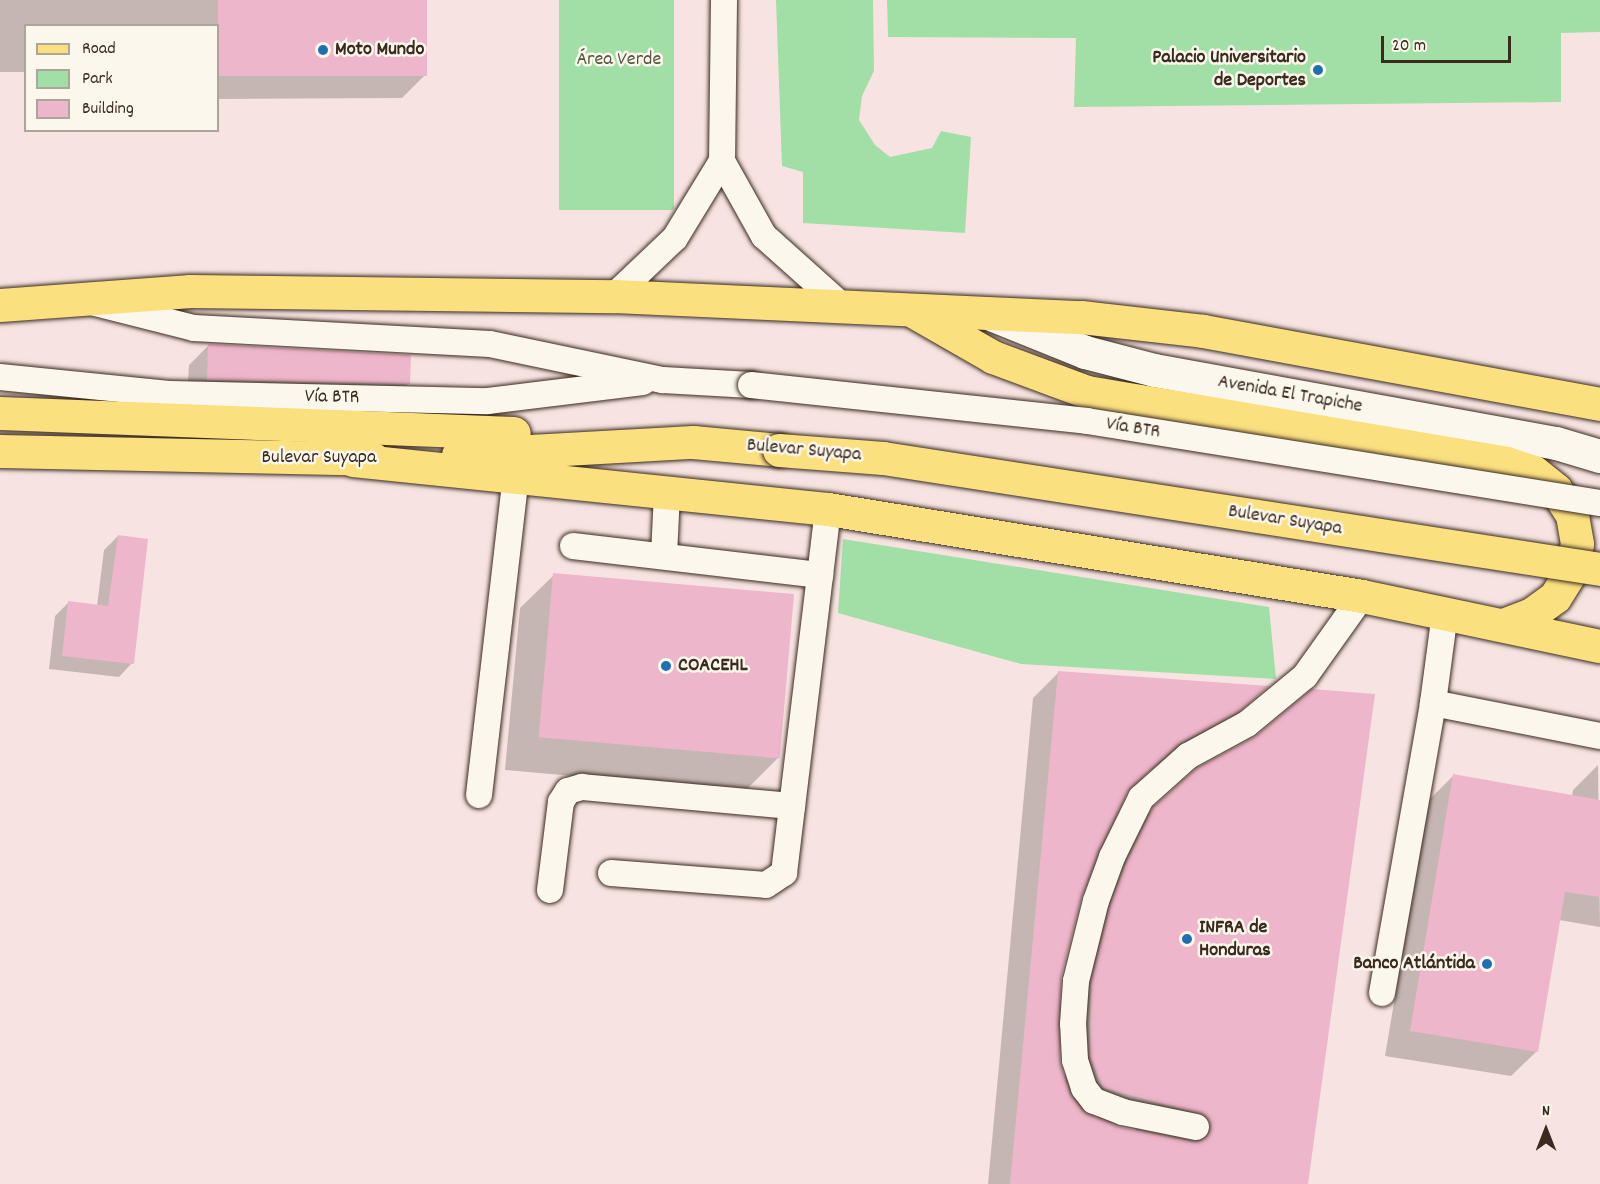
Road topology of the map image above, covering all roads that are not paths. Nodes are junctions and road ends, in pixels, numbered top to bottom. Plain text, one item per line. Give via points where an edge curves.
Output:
1 (724, 0) edge
2 (722, 161) junction
3 (614, 296) junction
4 (78, 299) junction
5 (8, 301) edge
6 (839, 303) junction
7 (905, 306) junction
8 (986, 312) junction
9 (0, 377) edge
10 (663, 380) junction
11 (1600, 404) edge
12 (0, 413) edge
13 (693, 442) junction
14 (0, 451) edge
15 (1600, 456) edge
16 (352, 460) junction
17 (516, 477) junction
18 (667, 493) junction
19 (1600, 503) edge
20 (828, 509) junction
21 (573, 546) dead end
22 (664, 555) junction
23 (1600, 569) edge
24 (820, 575) junction
25 (1362, 596) junction
26 (1445, 613) junction
27 (1504, 625) junction
28 (1600, 646) edge
29 (1432, 703) junction
30 (1600, 736) edge
31 (479, 795) dead end
32 (792, 806) junction
33 (611, 873) dead end
34 (550, 890) dead end
35 (1382, 993) dead end
36 (1196, 1127) dead end

1 - 2 lane
2 - 3 lane via 675,238
2 - 6 lane via 764,236
3 - 4 main road via 190,291
3 - 6 main road
4 - 5 main road
4 - 10 lane, Vía BTR via 194,328 490,344
6 - 7 main road
7 - 8 main road
7 - 27 main road via 993,357 1087,392 1506,463 1534,472 1556,490 1572,515 1577,544 1570,573 1555,597 1532,615
8 - 11 main road via 1081,317 1203,331
8 - 15 main road, Avenida El Trapiche via 1084,352 1154,370 1556,443
9 - 10 lane, Vía BTR via 171,394 488,401
10 - 19 lane, Vía BTR, bridge via 751,385 1087,422
12 - 13 main road via 292,422
13 - 16 main road, Bulevar Suyapa
13 - 23 main road, Bulevar Suyapa, bridge via 883,458
14 - 16 main road, Bulevar Suyapa
16 - 17 main road
17 - 18 main road
17 - 31 lane
18 - 20 main road
18 - 22 lane
20 - 24 lane
20 - 25 main road
21 - 22 lane
22 - 24 lane
24 - 32 lane
25 - 26 main road
25 - 36 lane via 1305,676 1247,724 1188,756 1142,798 1112,857 1096,901 1075,1002 1075,1060 1084,1088 1094,1101 1123,1112
26 - 27 main road
26 - 29 lane
27 - 28 main road
29 - 30 lane
29 - 35 lane
32 - 33 lane via 784,873 775,882 766,885
32 - 34 lane via 582,787 568,791 561,802

